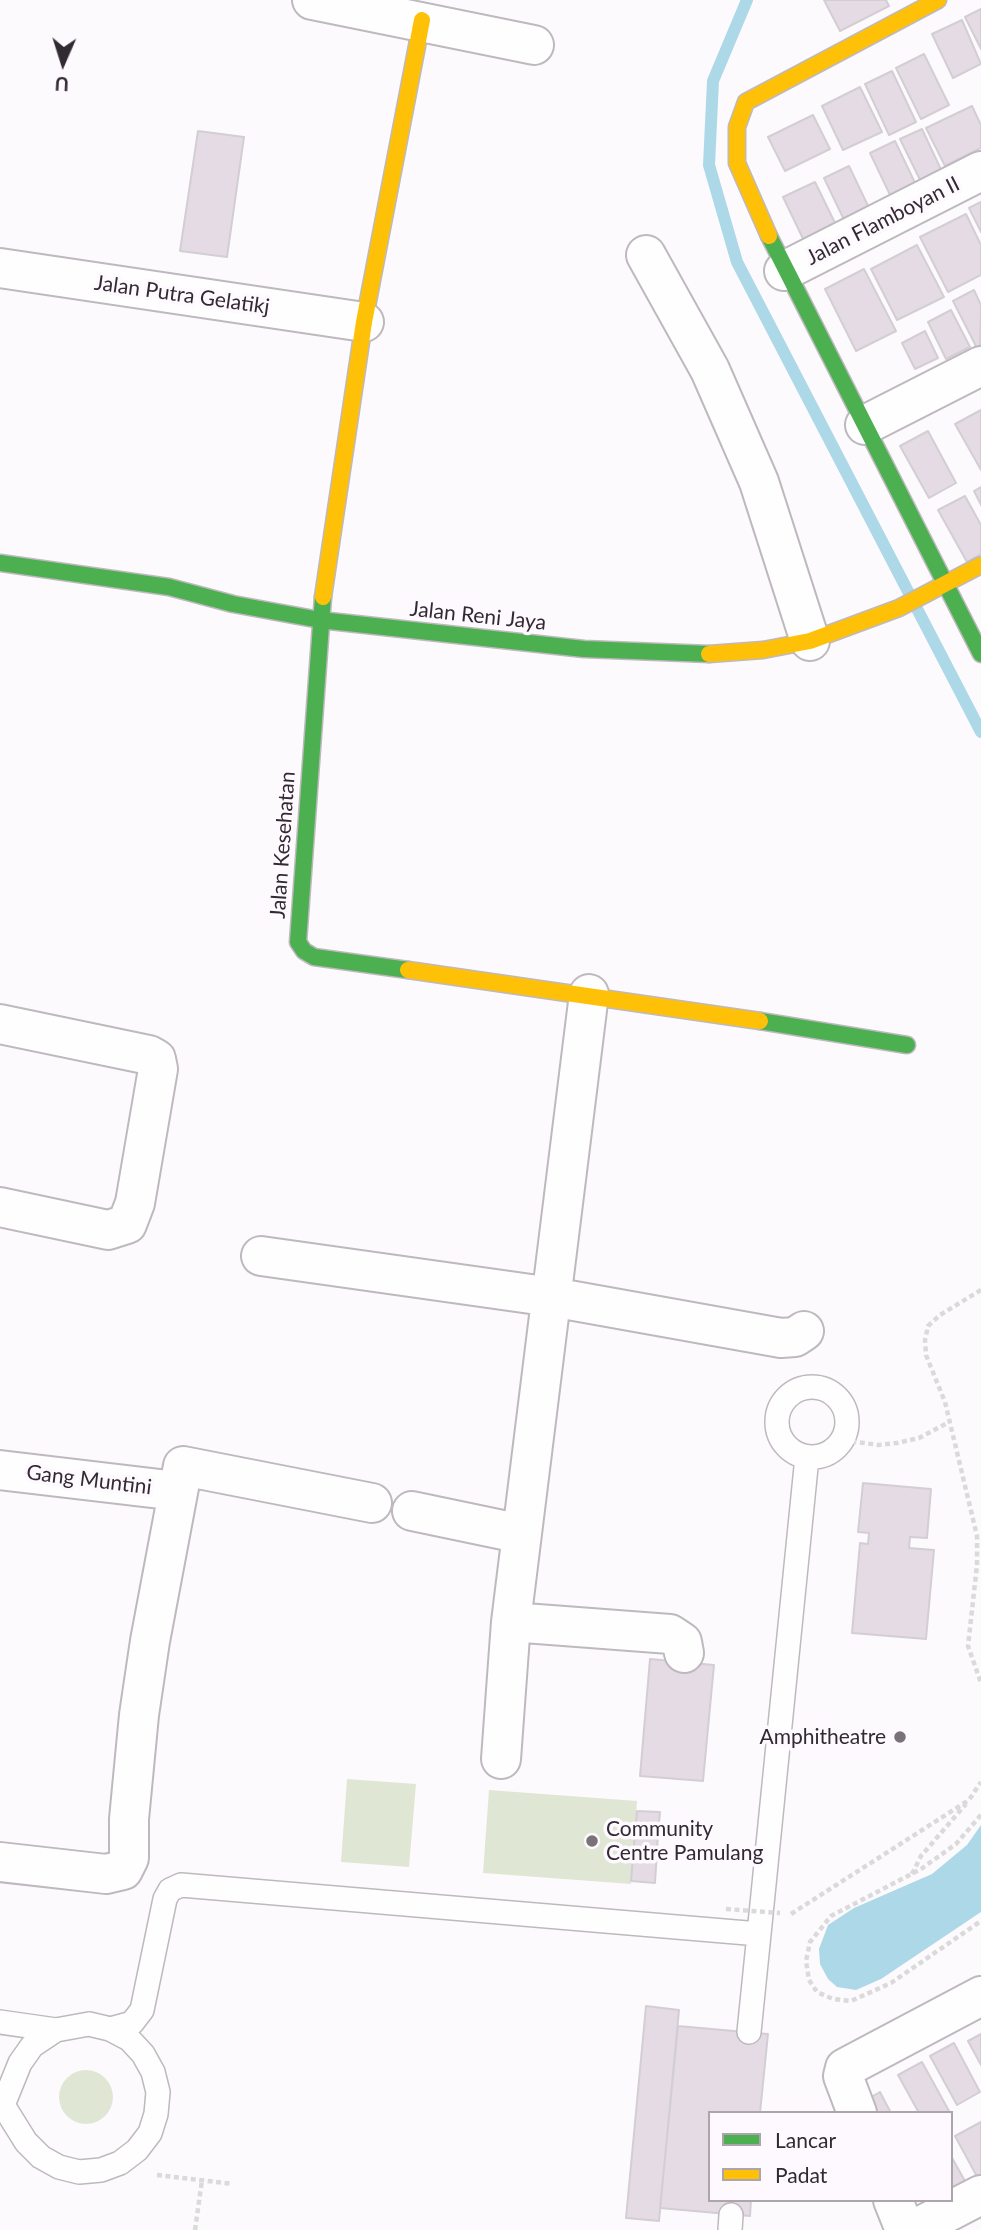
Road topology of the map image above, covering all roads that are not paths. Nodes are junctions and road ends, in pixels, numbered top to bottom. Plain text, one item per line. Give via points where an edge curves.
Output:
1 (312, 0) edge
2 (938, 0) edge
3 (423, 10) edge
4 (534, 45) dead end
5 (981, 171) edge
6 (646, 255) dead end
7 (0, 268) edge
8 (785, 271) junction
9 (364, 322) junction
10 (981, 366) edge
11 (865, 425) junction
12 (0, 563) edge
13 (981, 565) edge
14 (943, 585) junction
15 (320, 620) junction
16 (810, 641) junction
17 (981, 654) edge
18 (589, 994) junction
19 (0, 1024) edge
20 (906, 1045) dead end
21 (0, 1207) edge
22 (261, 1256) dead end
23 (552, 1297) junction
24 (804, 1331) dead end
25 (807, 1457) junction
26 (0, 1470) edge
27 (177, 1491) junction
28 (372, 1503) dead end
29 (412, 1511) dead end
30 (522, 1534) junction
31 (511, 1622) junction
32 (684, 1653) dead end
33 (501, 1759) dead end
34 (0, 1862) edge
35 (759, 1934) junction
36 (981, 1996) edge
37 (0, 2022) edge
38 (110, 2029) junction
39 (56, 2030) junction
40 (749, 2032) dead end
41 (2, 2099) edge
42 (856, 2111) edge
43 (981, 2195) edge
44 (893, 2202) edge
45 (905, 2230) edge
46 (913, 2230) edge

1 - 3 street
2 - 8 street via 746,102 737,127 737,163
3 - 4 street
3 - 9 street
5 - 8 street, Jalan Flamboyan II
6 - 16 street via 710,369 759,482
7 - 9 street, Jalan Putra Gelatikj
8 - 11 street
9 - 15 street
10 - 11 street
11 - 14 street
12 - 15 street, Jalan Reni Jaya via 169,587
13 - 14 street, Jalan Reni Jaya
14 - 16 street, Jalan Reni Jaya via 899,608
14 - 17 street
15 - 16 street, Jalan Reni Jaya via 584,649 702,654
15 - 18 street, Jalan Kesehatan via 298,933 304,951 314,957
18 - 20 street
18 - 23 street
19 - 21 street via 149,1055 156,1059 158,1069 135,1203 127,1224 108,1230
22 - 23 street
23 - 24 street via 782,1338
23 - 30 street
25 - 25 lane via 833,1450 847,1427 840,1401 817,1387 791,1394 777,1417 784,1443
25 - 35 lane
26 - 27 street, Gang Muntini
27 - 28 street via 181,1469 187,1465
27 - 34 street via 139,1715 129,1858 123,1870 106,1874
29 - 30 street
30 - 31 street
31 - 32 street via 670,1634 682,1642
31 - 33 street
35 - 38 lane via 181,1885 165,1899 142,2010 132,2023
35 - 40 lane
36 - 42 street via 845,2068 843,2076
37 - 39 lane
38 - 39 lane via 89,2024
38 - 41 lane via 129,2039 143,2054 158,2092 149,2133 120,2163 79,2172 59,2167 26,2142
39 - 41 lane via 32,2046
43 - 46 street
44 - 45 street

